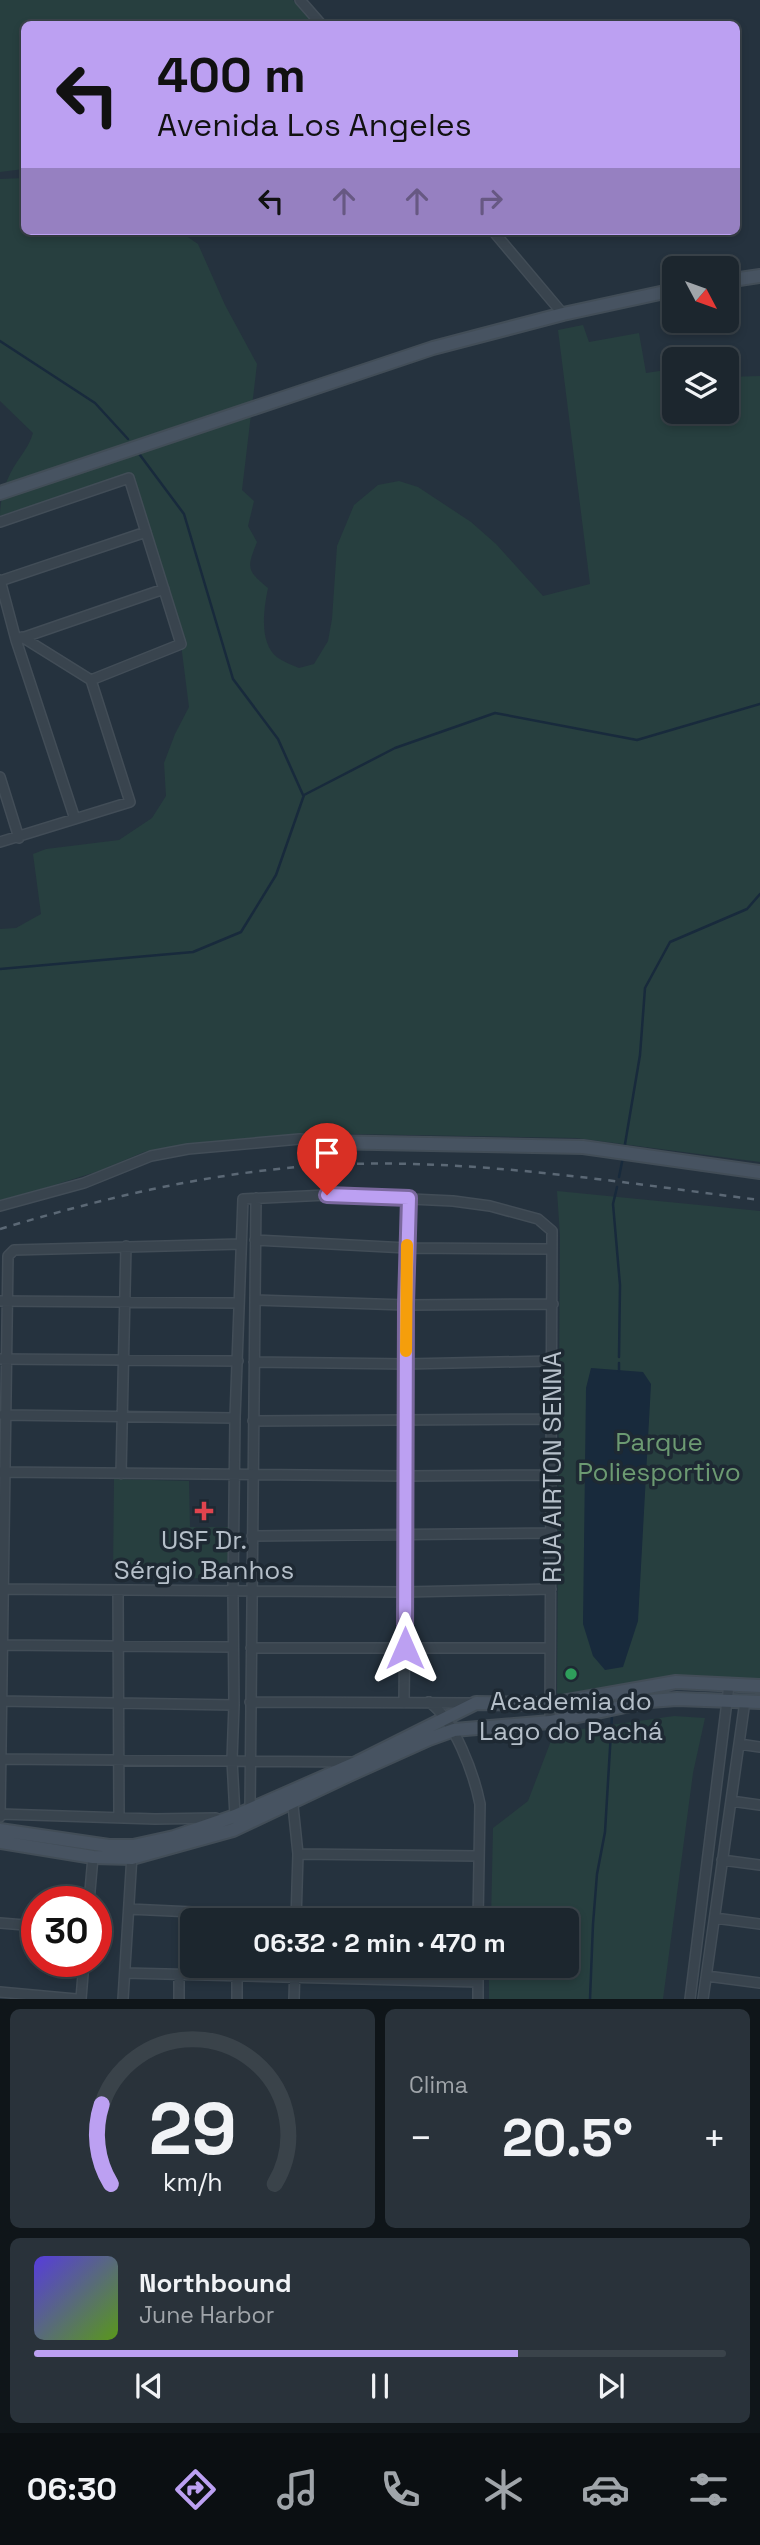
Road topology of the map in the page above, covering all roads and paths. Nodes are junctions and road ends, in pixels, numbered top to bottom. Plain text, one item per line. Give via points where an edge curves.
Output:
1 (300, 0) edge
2 (318, 21) edge
3 (497, 235) edge
4 (760, 276) edge
5 (739, 279) edge
6 (662, 293) edge
7 (563, 314) junction
8 (0, 492) edge
9 (0, 522) edge
10 (146, 532) junction
11 (0, 580) edge
12 (164, 589) junction
13 (3, 602) edge
14 (19, 638) junction
15 (91, 680) junction
16 (0, 777) edge
17 (75, 819) junction
18 (19, 838) junction
19 (0, 842) edge
20 (323, 1142) joint
21 (760, 1171) edge
22 (256, 1198) junction
23 (409, 1198) junction
24 (0, 1206) edge
25 (255, 1240) junction
26 (241, 1244) junction
27 (125, 1246) junction
28 (407, 1248) junction
29 (552, 1248) junction
30 (255, 1300) junction
31 (4, 1301) edge
32 (124, 1302) junction
33 (238, 1303) junction
34 (406, 1304) junction
35 (553, 1304) junction
36 (3, 1359) edge
37 (123, 1360) junction
38 (238, 1361) junction
39 (551, 1361) junction
40 (254, 1362) junction
41 (406, 1364) junction
42 (3, 1415) edge
43 (122, 1417) junction
44 (236, 1418) junction
45 (551, 1419) junction
46 (253, 1421) junction
47 (407, 1421) junction
48 (3, 1472) edge
49 (121, 1474) junction
50 (236, 1475) junction
51 (552, 1475) junction
52 (253, 1476) junction
53 (405, 1476) junction
54 (552, 1533) junction
55 (405, 1535) junction
56 (252, 1536) junction
57 (2, 1589) edge
58 (551, 1589) junction
59 (118, 1590) junction
60 (233, 1591) junction
61 (251, 1591) junction
62 (405, 1592) junction
63 (1, 1645) edge
64 (118, 1646) junction
65 (233, 1647) junction
66 (251, 1648) junction
67 (405, 1648) junction
68 (550, 1648) junction
69 (729, 1685) junction
70 (760, 1686) edge
71 (1, 1701) edge
72 (728, 1701) junction
73 (745, 1701) junction
74 (250, 1702) junction
75 (429, 1702) junction
76 (760, 1702) edge
77 (118, 1703) junction
78 (404, 1703) junction
79 (476, 1703) junction
80 (234, 1704) junction
81 (551, 1704) junction
82 (461, 1710) junction
83 (444, 1719) junction
84 (550, 1722) junction
85 (460, 1729) junction
86 (739, 1745) junction
87 (760, 1747) edge
88 (0, 1759) edge
89 (232, 1760) junction
90 (118, 1762) junction
91 (358, 1762) junction
92 (250, 1763) junction
93 (292, 1796) junction
94 (731, 1801) junction
95 (760, 1805) edge
96 (250, 1810) junction
97 (0, 1816) edge
98 (235, 1816) junction
99 (120, 1818) junction
100 (0, 1830) edge
101 (0, 1842) edge
102 (132, 1852) junction
103 (298, 1854) junction
104 (479, 1856) junction
105 (93, 1857) junction
106 (722, 1860) junction
107 (760, 1864) edge
108 (90, 1886) edge
109 (296, 1908) edge
110 (478, 1908) edge
111 (129, 1909) junction
112 (180, 1912) edge
113 (715, 1918) junction
114 (0, 1923) edge
115 (760, 1924) edge
116 (21, 1925) edge
117 (125, 1973) junction
118 (180, 1975) joint
119 (706, 1976) junction
120 (82, 1977) edge
121 (237, 1978) edge
122 (294, 1978) joint
123 (478, 1978) edge
124 (478, 1982) junction
125 (760, 1983) edge
126 (0, 1992) edge
127 (79, 1999) edge
128 (123, 1999) edge
129 (179, 1999) edge
130 (237, 1999) edge
131 (294, 1999) edge
132 (478, 1999) edge
133 (690, 1999) edge
134 (704, 1999) edge

1 - 2 street
3 - 7 street
4 - 5 street
6 - 7 street
7 - 8 street via 380,364
9 - 10 street via 130,478
10 - 11 street
10 - 12 street
11 - 13 street
12 - 14 street
12 - 15 street via 181,644
13 - 14 street
14 - 15 street
14 - 17 street
15 - 17 street via 130,802
16 - 18 street
17 - 18 street
18 - 19 street
20 - 21 street via 583,1147
20 - 24 street via 300,1139 151,1156 84,1183
22 - 23 street
22 - 25 street
22 - 26 street via 243,1199
23 - 28 street
23 - 29 street, RUA AIRTON SENNA via 490,1206 538,1219 552,1231
25 - 28 street
25 - 30 street
26 - 27 street
26 - 33 street
27 - 31 street via 14,1250 8,1256
27 - 32 street
28 - 29 street
28 - 34 street
29 - 35 street, RUA AIRTON SENNA
30 - 34 street
30 - 40 street
31 - 32 street
31 - 36 street
32 - 33 street
32 - 37 street
33 - 38 street
34 - 35 street
34 - 41 street
35 - 39 street, RUA AIRTON SENNA
36 - 37 street
36 - 42 street
37 - 38 street
37 - 43 street
38 - 44 street
39 - 41 street
39 - 45 street, RUA AIRTON SENNA
40 - 41 street
40 - 46 street
41 - 47 street
42 - 43 street
42 - 48 street
43 - 44 street
43 - 49 street
44 - 50 street
45 - 47 street
45 - 51 street, RUA AIRTON SENNA
46 - 47 street
46 - 52 street
47 - 53 street
48 - 49 street
48 - 57 street
49 - 50 street
50 - 52 street
50 - 60 street
51 - 53 street
51 - 54 street, RUA AIRTON SENNA
52 - 53 street
52 - 56 street
53 - 55 street
54 - 55 street
54 - 58 street, RUA AIRTON SENNA
55 - 56 street
55 - 62 street
56 - 61 street
57 - 59 street
57 - 63 street
58 - 62 street
58 - 68 street, RUA AIRTON SENNA
59 - 60 street
59 - 64 street
60 - 61 street
60 - 65 street
61 - 62 street
61 - 66 street
62 - 67 street
63 - 64 street
63 - 71 street
64 - 65 street
64 - 77 street
65 - 80 street
66 - 67 street
66 - 74 street
67 - 68 street
67 - 78 street
68 - 81 street, RUA AIRTON SENNA
69 - 70 street
69 - 72 street
69 - 81 street via 665,1683
71 - 77 street
71 - 88 street
72 - 73 street
72 - 84 street via 649,1701
72 - 133 street
73 - 76 street
73 - 86 street
74 - 78 street
74 - 92 street
75 - 78 street
75 - 79 street
75 - 83 street
77 - 80 street
77 - 90 street
79 - 81 street
79 - 82 street
80 - 89 street
81 - 84 street, RUA AIRTON SENNA
82 - 83 street
82 - 85 street via 456,1714
83 - 85 street
83 - 91 street
84 - 85 street
85 - 93 street
85 - 104 street via 481,1804
86 - 87 street
86 - 94 street
88 - 90 street
88 - 97 street
89 - 90 street
89 - 92 street
89 - 98 street
90 - 99 street
91 - 92 street
91 - 93 street
92 - 96 street
93 - 96 street
93 - 102 street via 233,1830
93 - 103 street
94 - 95 street
94 - 106 street
96 - 98 street
97 - 99 street
98 - 99 street
98 - 102 street
100 - 102 street
101 - 105 street
102 - 105 street
102 - 111 street
103 - 104 street
103 - 109 street
104 - 110 street
105 - 108 street
106 - 107 street
106 - 113 street
111 - 112 street
111 - 117 street
113 - 115 street
113 - 119 street
114 - 116 street
117 - 118 street
117 - 128 street
118 - 129 street
119 - 125 street
119 - 134 street
120 - 127 street
121 - 130 street
122 - 124 street
122 - 131 street
123 - 124 street
124 - 132 street
126 - 127 street

